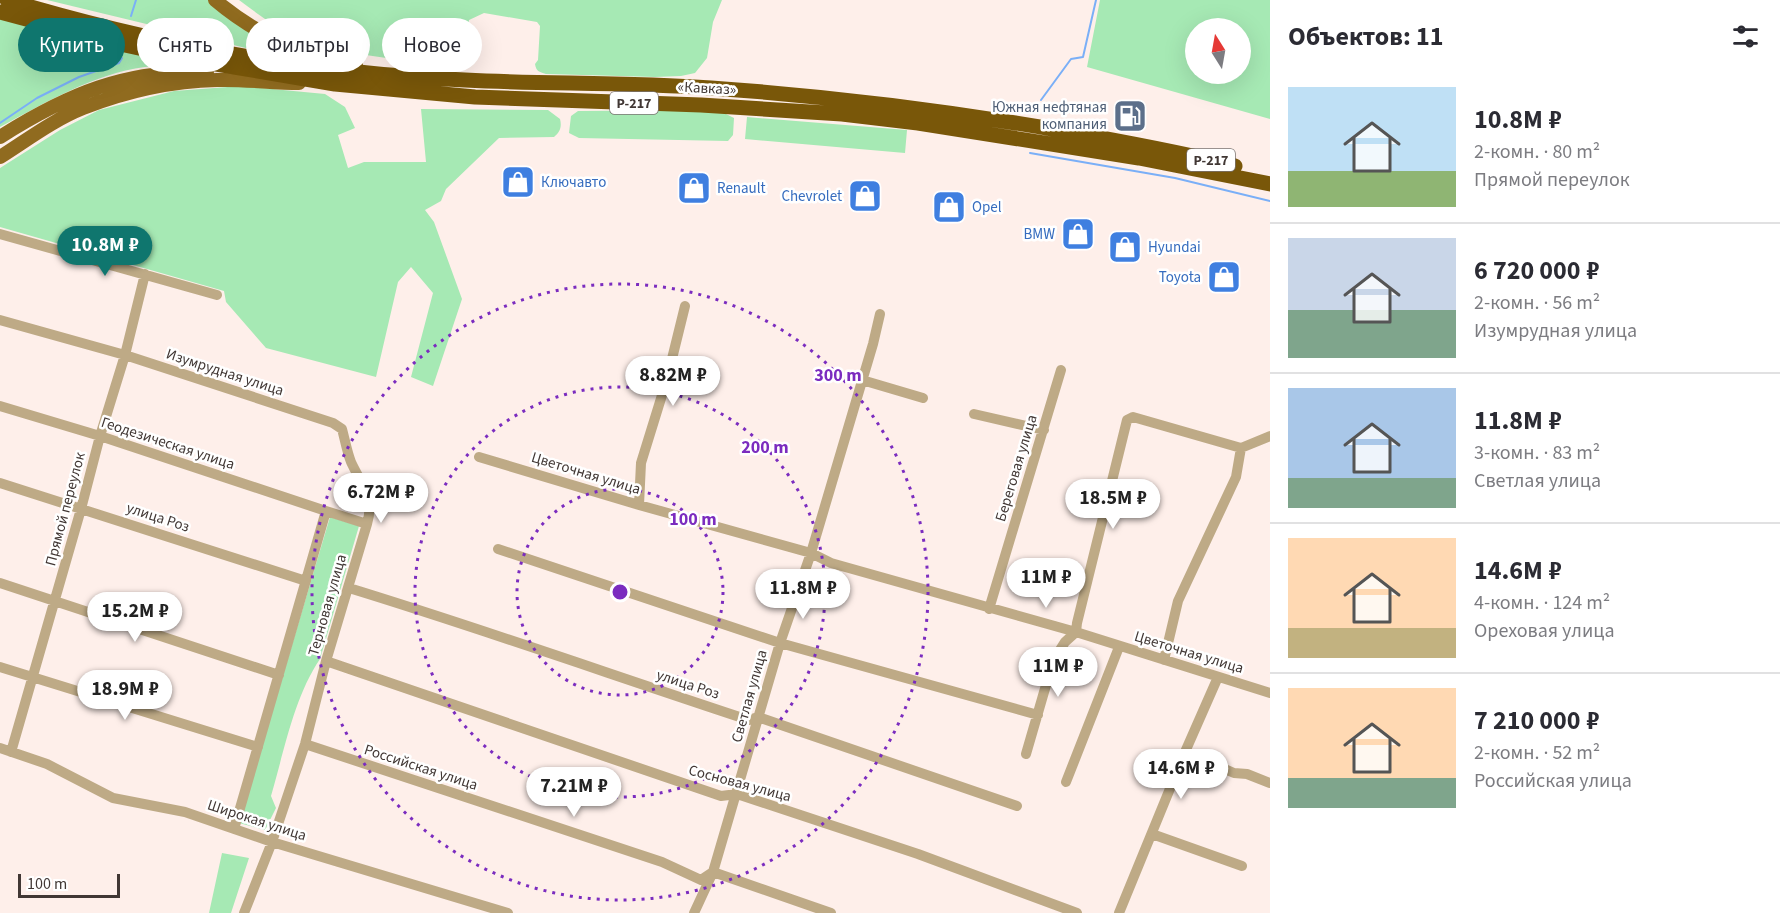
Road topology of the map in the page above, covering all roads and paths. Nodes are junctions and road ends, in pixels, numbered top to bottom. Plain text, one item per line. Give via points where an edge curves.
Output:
1 (7, 0) edge
2 (215, 0) edge
3 (0, 12) edge
4 (426, 78) junction
5 (335, 84) junction
6 (571, 84) junction
7 (787, 94) junction
8 (622, 102) junction
9 (797, 110) junction
10 (0, 136) edge
11 (0, 157) edge
12 (1270, 175) edge
13 (1270, 184) edge
14 (0, 234) edge
15 (145, 274) junction
16 (217, 295) dead end
17 (685, 306) dead end
18 (880, 314) dead end
19 (0, 320) edge
20 (125, 355) junction
21 (1061, 370) dead end
22 (862, 380) junction
23 (923, 398) dead end
24 (0, 405) edge
25 (974, 414) dead end
26 (1044, 430) junction
27 (100, 436) junction
28 (1270, 436) edge
29 (1241, 448) junction
30 (479, 457) dead end
31 (0, 483) edge
32 (639, 505) junction
33 (81, 509) junction
34 (326, 511) junction
35 (367, 524) junction
36 (498, 549) dead end
37 (811, 553) junction
38 (306, 581) junction
39 (0, 583) edge
40 (349, 588) junction
41 (55, 601) junction
42 (989, 609) junction
43 (1076, 632) junction
44 (780, 643) junction
45 (1119, 647) junction
46 (1164, 660) junction
47 (326, 661) junction
48 (0, 667) edge
49 (279, 675) junction
50 (32, 677) junction
51 (1218, 677) junction
52 (1270, 693) edge
53 (1038, 715) junction
54 (758, 717) junction
55 (305, 744) junction
56 (258, 747) junction
57 (5, 750) edge
58 (1185, 752) junction
59 (1026, 754) dead end
60 (1066, 782) dead end
61 (1270, 783) edge
62 (737, 794) junction
63 (1017, 806) dead end
64 (234, 829) junction
65 (1152, 834) junction
66 (272, 842) junction
67 (1242, 866) dead end
68 (713, 872) junction
69 (244, 913) edge
70 (508, 913) edge
71 (694, 913) edge
72 (831, 913) edge
73 (1077, 913) edge
74 (1119, 913) edge

1 - 4 highway, «Кавказ» / Р-217 via 208,49
2 - 4 main road via 265,34 311,53 346,64
3 - 5 highway, «Кавказ» / Р-217 via 120,44
4 - 6 highway, «Кавказ» / Р-217
5 - 8 highway, «Кавказ» / Р-217 via 475,98
5 - 10 main road via 184,72 153,74 93,88
5 - 11 main road via 218,80 148,89 82,108
6 - 7 highway, «Кавказ» / Р-217 via 707,87
6 - 8 highway via 695,94 689,99
7 - 9 highway via 732,93 728,97 734,102
7 - 12 highway, «Кавказ» / Р-217 via 1047,129 1151,147
8 - 9 highway, «Кавказ» / Р-217
9 - 13 highway, «Кавказ» / Р-217 via 929,125 1138,158
14 - 15 street
15 - 16 street
15 - 20 street, Прямой переулок
17 - 32 street via 668,379 641,463
18 - 22 street, Светлая улица
19 - 20 street, Изумрудная улица
20 - 27 street, Прямой переулок
20 - 35 street, Изумрудная улица via 342,429 350,460 369,497 371,512
21 - 26 street, Береговая улица
22 - 23 street
22 - 37 street, Светлая улица
24 - 27 street, Геодезическая улица
25 - 26 street
26 - 42 street, Береговая улица
27 - 33 street, Прямой переулок
27 - 34 street, Геодезическая улица
28 - 29 street
29 - 43 street via 1133,417 1127,420
29 - 46 street via 1236,477 1178,601
30 - 32 street, Цветочная улица
31 - 33 street, улица Роз
32 - 37 street, Цветочная улица
33 - 38 street, улица Роз
33 - 41 street, Прямой переулок
34 - 35 street
34 - 38 street, Терновая улица
35 - 40 street, Терновая улица
36 - 44 street
37 - 42 street, Цветочная улица via 831,563
37 - 44 street, Светлая улица
38 - 49 street, Терновая улица
39 - 41 street
40 - 47 street, Терновая улица
40 - 54 street, улица Роз via 749,720
41 - 49 street
41 - 50 street, Прямой переулок
42 - 43 street, Цветочная улица
43 - 45 street, Цветочная улица
43 - 53 street via 1053,661
44 - 53 street
44 - 54 street, Светлая улица
45 - 46 street, Цветочная улица
45 - 60 street
46 - 51 street, Цветочная улица
47 - 55 street, Терновая улица
47 - 62 street, Сосновая улица via 721,796
48 - 50 street
49 - 56 street, Терновая улица
50 - 56 street
50 - 57 street, Прямой переулок
51 - 52 street, Цветочная улица
51 - 58 street
53 - 59 street
54 - 62 street, Светлая улица
54 - 63 street, улица Роз
55 - 66 street, Терновая улица
55 - 68 street, Российская улица via 662,862 701,880
56 - 64 street, Терновая улица
57 - 64 street, Широкая улица via 47,764 112,798 185,812
58 - 61 street
58 - 65 street
62 - 68 street, Светлая улица
62 - 73 street, Сосновая улица via 918,854
64 - 66 street, Широкая улица
65 - 67 street
65 - 74 street
66 - 69 street, Терновая улица
66 - 70 street, Широкая улица
68 - 71 street, Светлая улица
68 - 72 street, Российская улица

